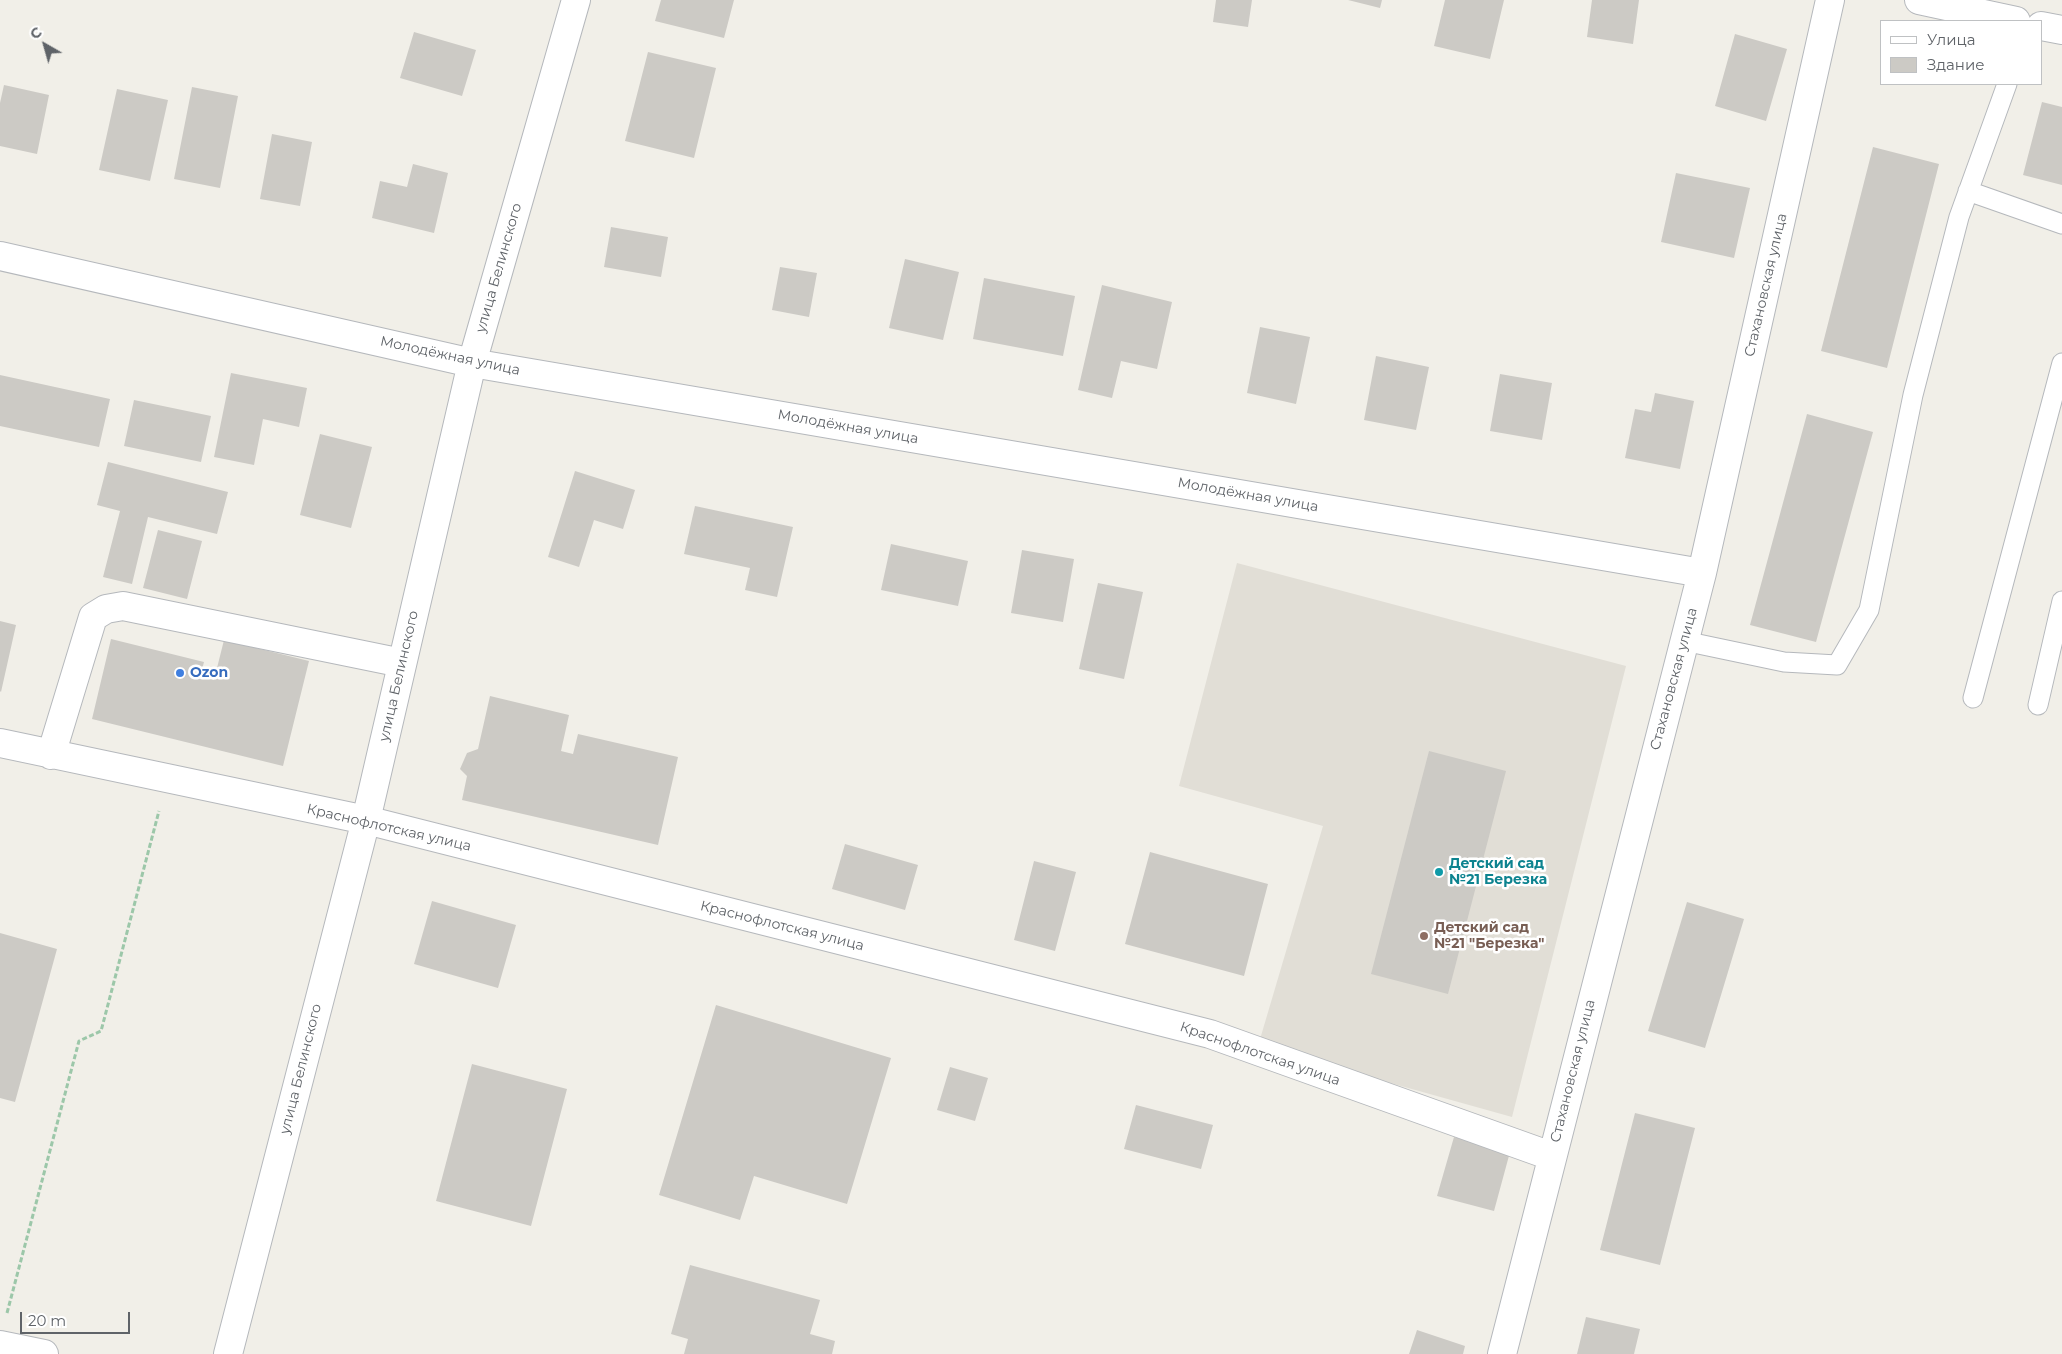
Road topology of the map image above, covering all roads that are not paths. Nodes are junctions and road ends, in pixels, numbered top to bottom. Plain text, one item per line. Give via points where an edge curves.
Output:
1 (576, 0) edge
2 (1830, 0) edge
3 (1919, 0) edge
4 (2011, 20) edge
5 (2042, 26) edge
6 (2062, 30) edge
7 (2007, 85) edge
8 (1968, 191) junction
9 (2062, 224) edge
10 (0, 256) edge
11 (472, 363) junction
12 (2062, 363) edge
13 (1702, 572) junction
14 (2062, 601) edge
15 (1684, 641) junction
16 (402, 663) junction
17 (1973, 698) dead end
18 (2038, 705) dead end
19 (0, 743) edge
20 (52, 755) junction
21 (366, 820) junction
22 (1551, 1156) junction
23 (3, 1332) edge
24 (44, 1354) edge
25 (228, 1354) edge
26 (1502, 1354) edge

1 - 11 street, улица Белинского
2 - 13 street, Стахановская улица
3 - 4 street
5 - 6 street
7 - 8 lane
8 - 9 lane
8 - 15 lane via 1913,395 1869,610 1837,665 1784,662
10 - 11 street, Молодёжная улица
11 - 13 street, Молодёжная улица
11 - 16 street, улица Белинского
12 - 17 lane
13 - 15 street, Стахановская улица
14 - 18 lane
15 - 22 street, Стахановская улица
16 - 20 street via 123,606 106,609 93,617
16 - 21 street, улица Белинского
19 - 20 street, Краснофлотская улица
20 - 21 street, Краснофлотская улица
21 - 22 street, Краснофлотская улица via 1210,1034
21 - 25 street, улица Белинского
22 - 26 street, Стахановская улица
23 - 24 street

